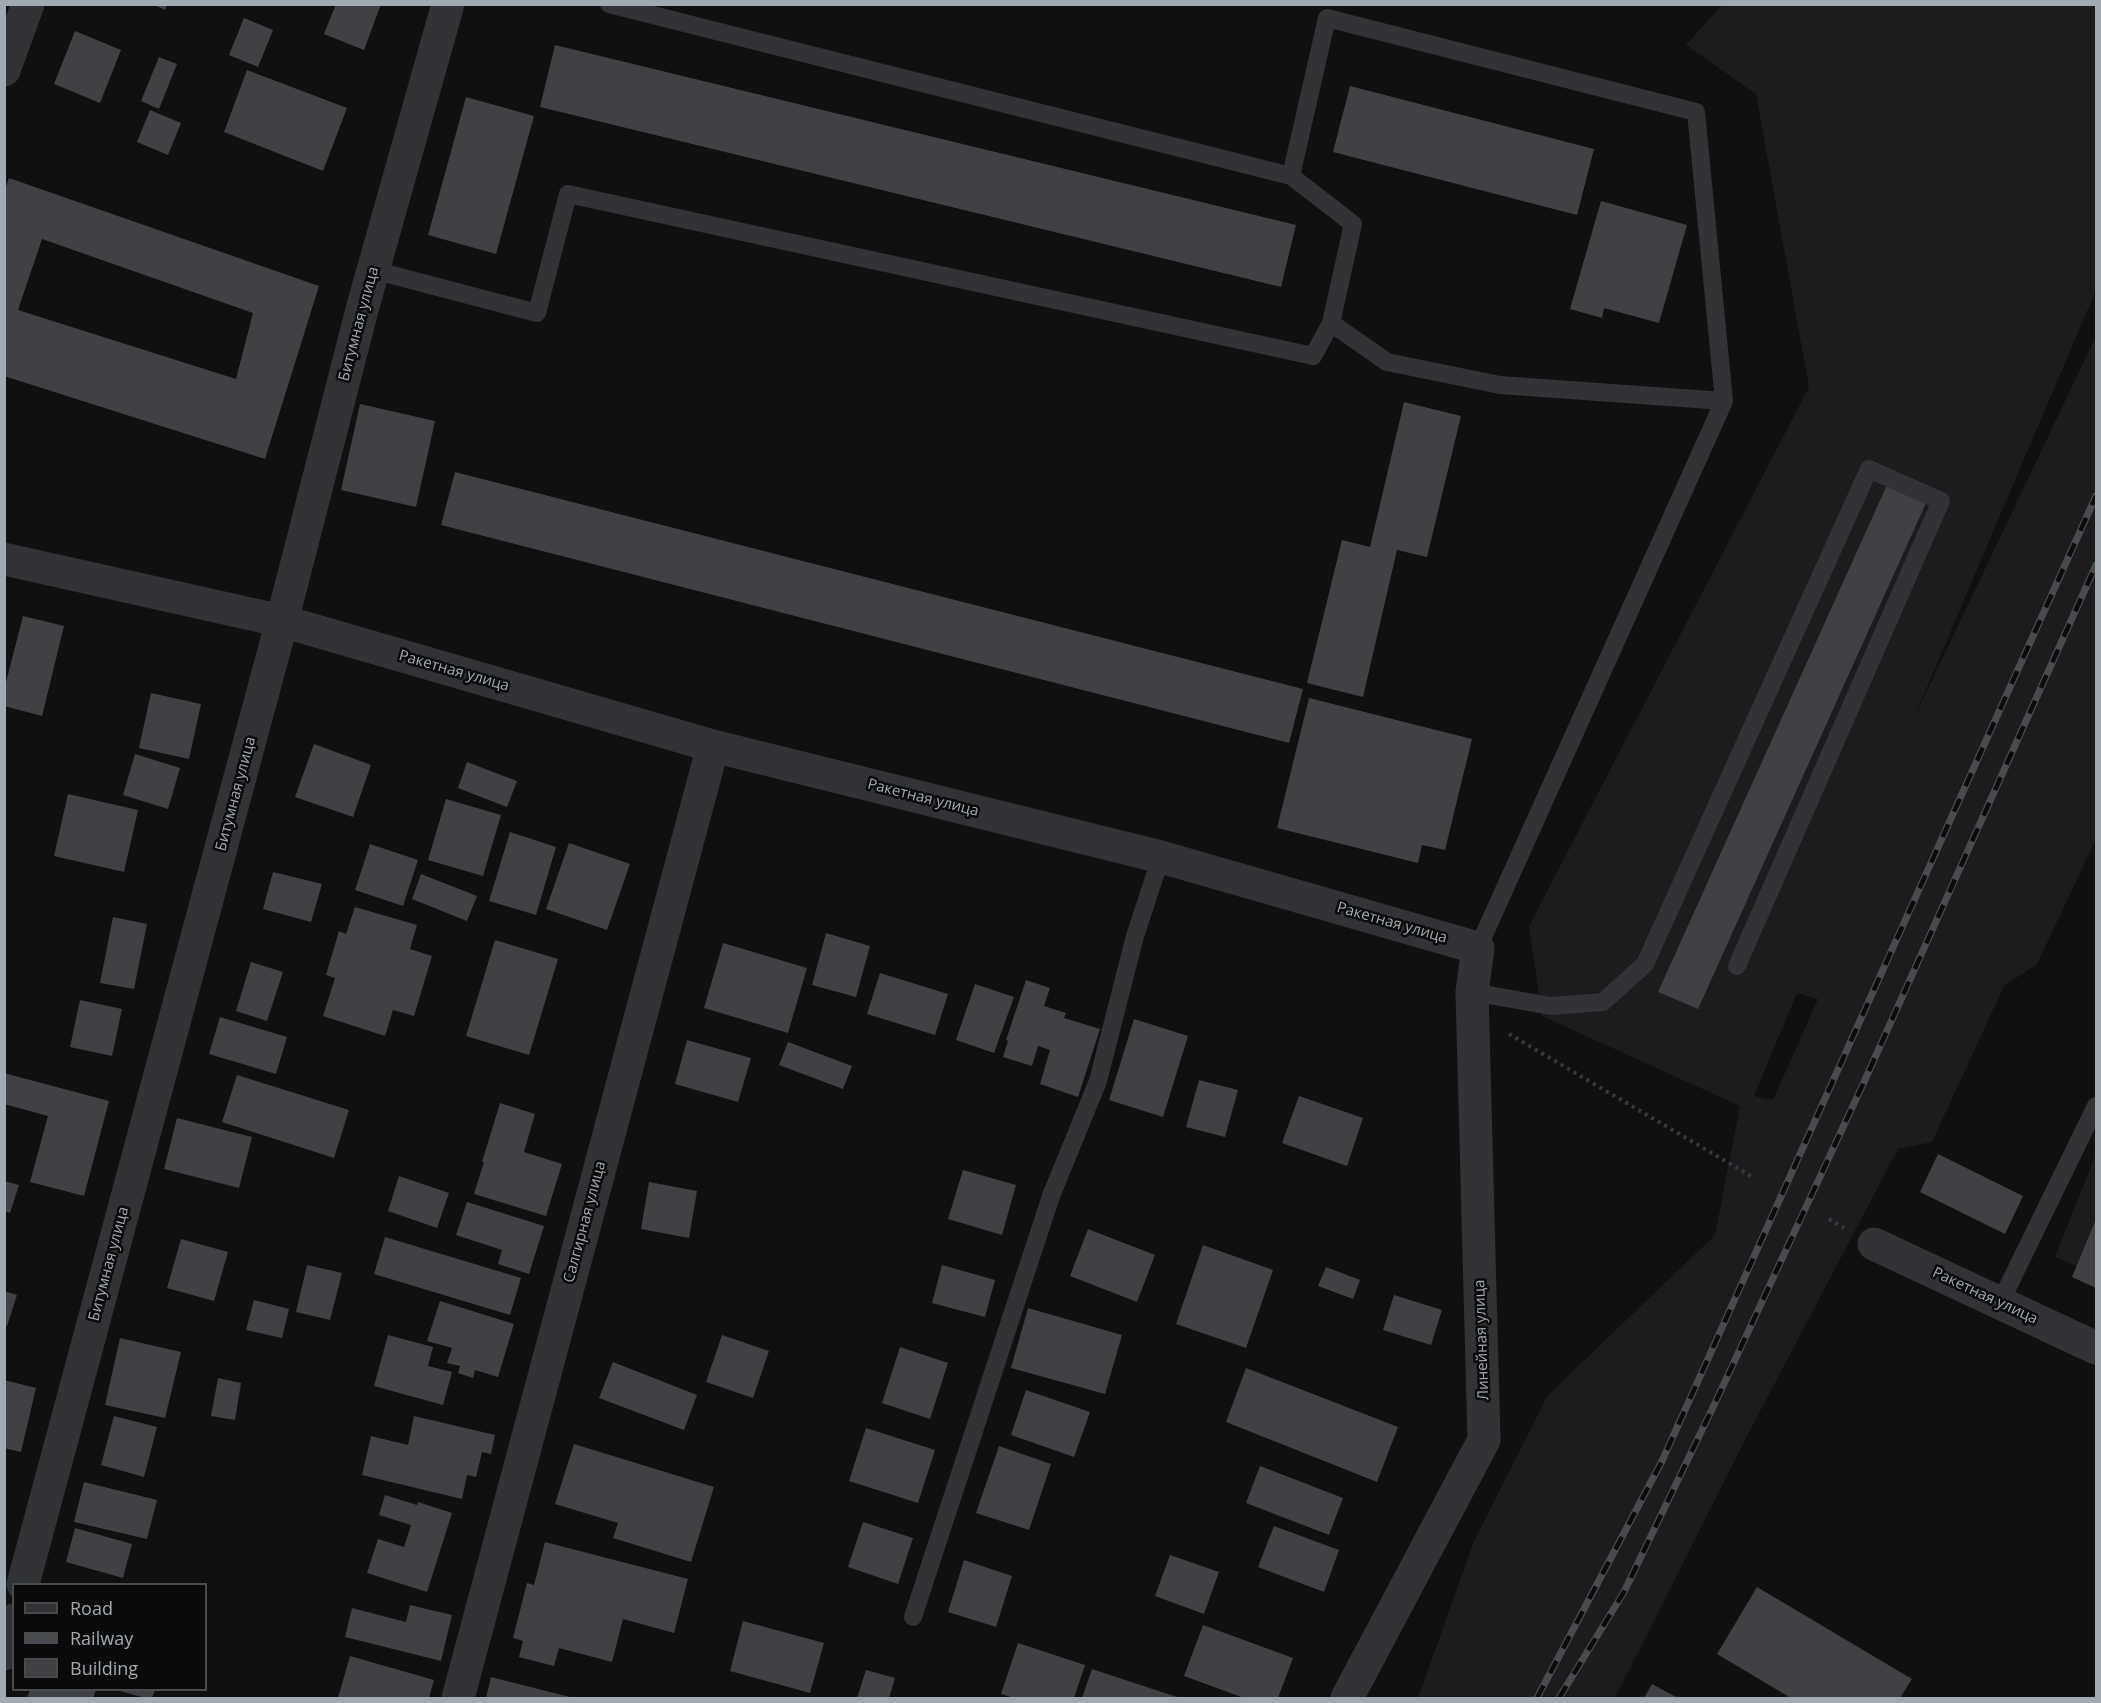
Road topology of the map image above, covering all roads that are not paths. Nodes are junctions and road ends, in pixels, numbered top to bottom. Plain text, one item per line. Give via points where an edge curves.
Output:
1 (28, 4) edge
2 (448, 4) edge
3 (609, 4) edge
4 (4, 70) edge
5 (1292, 176) junction
6 (373, 270) junction
7 (1330, 323) junction
8 (1724, 401) junction
9 (4, 559) edge
10 (282, 621) junction
11 (713, 746) junction
12 (1161, 857) junction
13 (1478, 948) junction
14 (1737, 966) dead end
15 (1482, 994) junction
16 (2097, 1106) edge
17 (1874, 1244) dead end
18 (2000, 1303) junction
19 (2097, 1348) edge
20 (23, 1583) edge
21 (913, 1617) dead end
22 (12, 1627) edge
23 (4, 1654) edge
24 (458, 1698) edge
25 (1347, 1698) edge

1 - 4 street
2 - 6 street, Битумная улица
3 - 5 lane
5 - 7 lane via 1353,224
5 - 8 lane via 1327,18 1696,112
6 - 7 lane via 537,313 568,194 1313,356
6 - 10 street, Битумная улица
7 - 8 lane via 1387,362 1500,385
8 - 13 lane
9 - 10 street, Ракетная улица
10 - 11 street, Ракетная улица
10 - 20 street, Битумная улица
11 - 12 street, Ракетная улица
11 - 24 street, Салгирная улица
12 - 13 street, Ракетная улица
12 - 21 lane via 1135,936 1098,1081 1052,1196
13 - 15 street, Линейная улица
14 - 15 lane via 1941,501 1869,469 1645,964 1603,1002 1551,1006
15 - 25 street, Линейная улица via 1484,1440
16 - 18 lane
17 - 18 street, Ракетная улица
18 - 19 street, Ракетная улица
22 - 23 street

